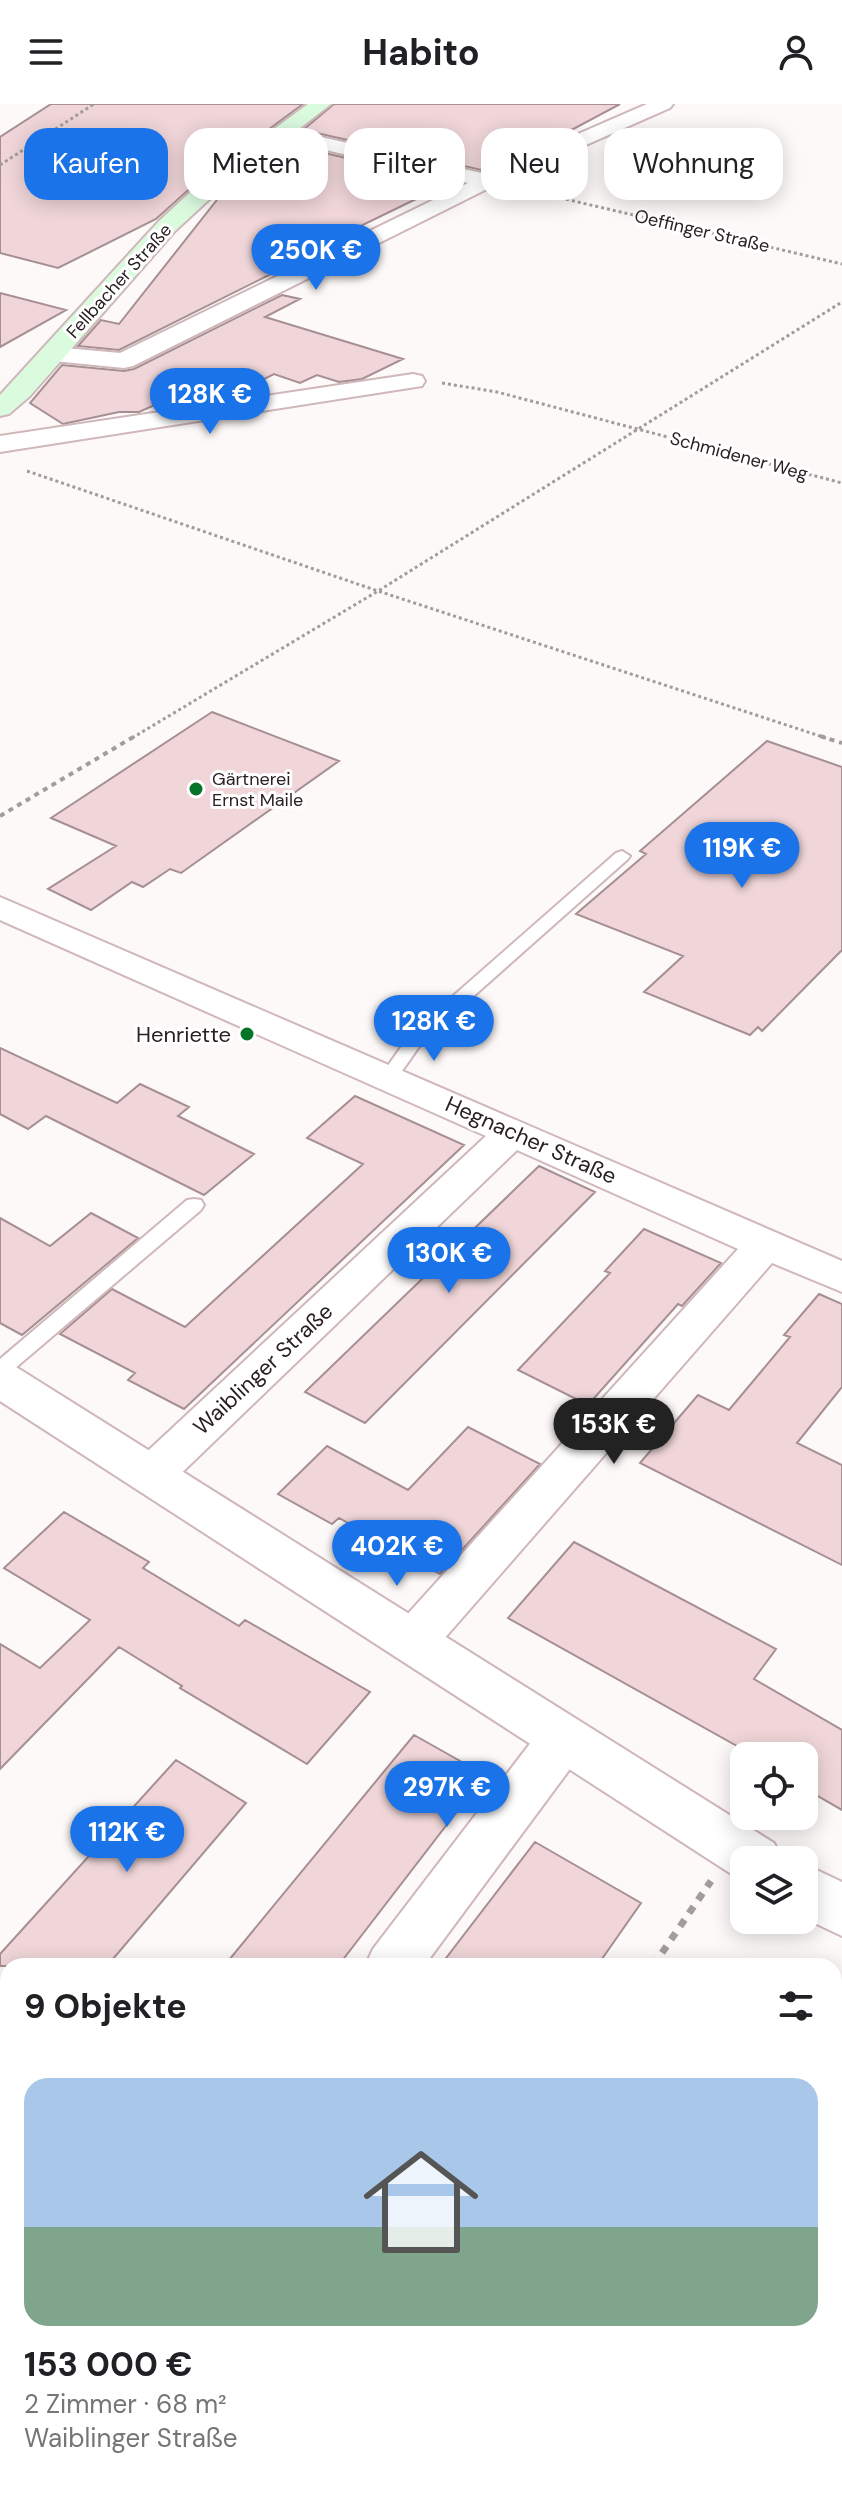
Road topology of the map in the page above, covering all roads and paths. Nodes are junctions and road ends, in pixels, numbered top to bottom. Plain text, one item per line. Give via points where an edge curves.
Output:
1 (94, 104) edge
2 (321, 104) edge
3 (663, 104) edge
4 (289, 128) edge
5 (588, 137) edge
6 (328, 145) edge
7 (0, 165) edge
8 (481, 179) edge
9 (481, 184) edge
10 (195, 200) edge
11 (569, 200) edge
12 (842, 264) edge
13 (842, 302) edge
14 (54, 354) junction
15 (413, 381) joint
16 (0, 408) edge
17 (637, 428) junction
18 (0, 444) edge
19 (15, 466) dead end
20 (842, 483) edge
21 (378, 591) junction
22 (842, 743) edge
23 (0, 816) edge
24 (622, 856) dead end
25 (0, 907) edge
26 (389, 1077) junction
27 (513, 1132) junction
28 (194, 1205) dead end
29 (765, 1245) junction
30 (842, 1278) edge
31 (0, 1370) edge
32 (0, 1379) edge
33 (153, 1473) junction
34 (412, 1642) junction
35 (563, 1739) junction
36 (732, 1846) edge
37 (730, 1872) edge
38 (818, 1897) edge
39 (842, 1911) edge
40 (398, 1958) edge
41 (660, 1958) edge

1 - 7 path
2 - 4 main road, Fellbacher Straße
3 - 5 street
6 - 8 street
9 - 14 street via 124,361
10 - 14 main road, Fellbacher Straße
11 - 12 path, Oeffinger Straße
13 - 17 path
14 - 16 main road, Fellbacher Straße
15 - 17 path, Schmidener Weg via 484,390
15 - 18 street
17 - 20 path, Schmidener Weg
17 - 21 path
19 - 21 path
21 - 22 path
21 - 23 path
24 - 26 lane via 417,1037
25 - 26 street, Hegnacher Straße
26 - 27 street, Hegnacher Straße
27 - 29 street, Hegnacher Straße
27 - 33 street, Waiblinger Straße
28 - 31 lane
29 - 30 street, Hegnacher Straße
29 - 34 street
32 - 33 street
33 - 34 street
34 - 35 street
35 - 36 street
35 - 40 street
37 - 41 path
38 - 39 street

